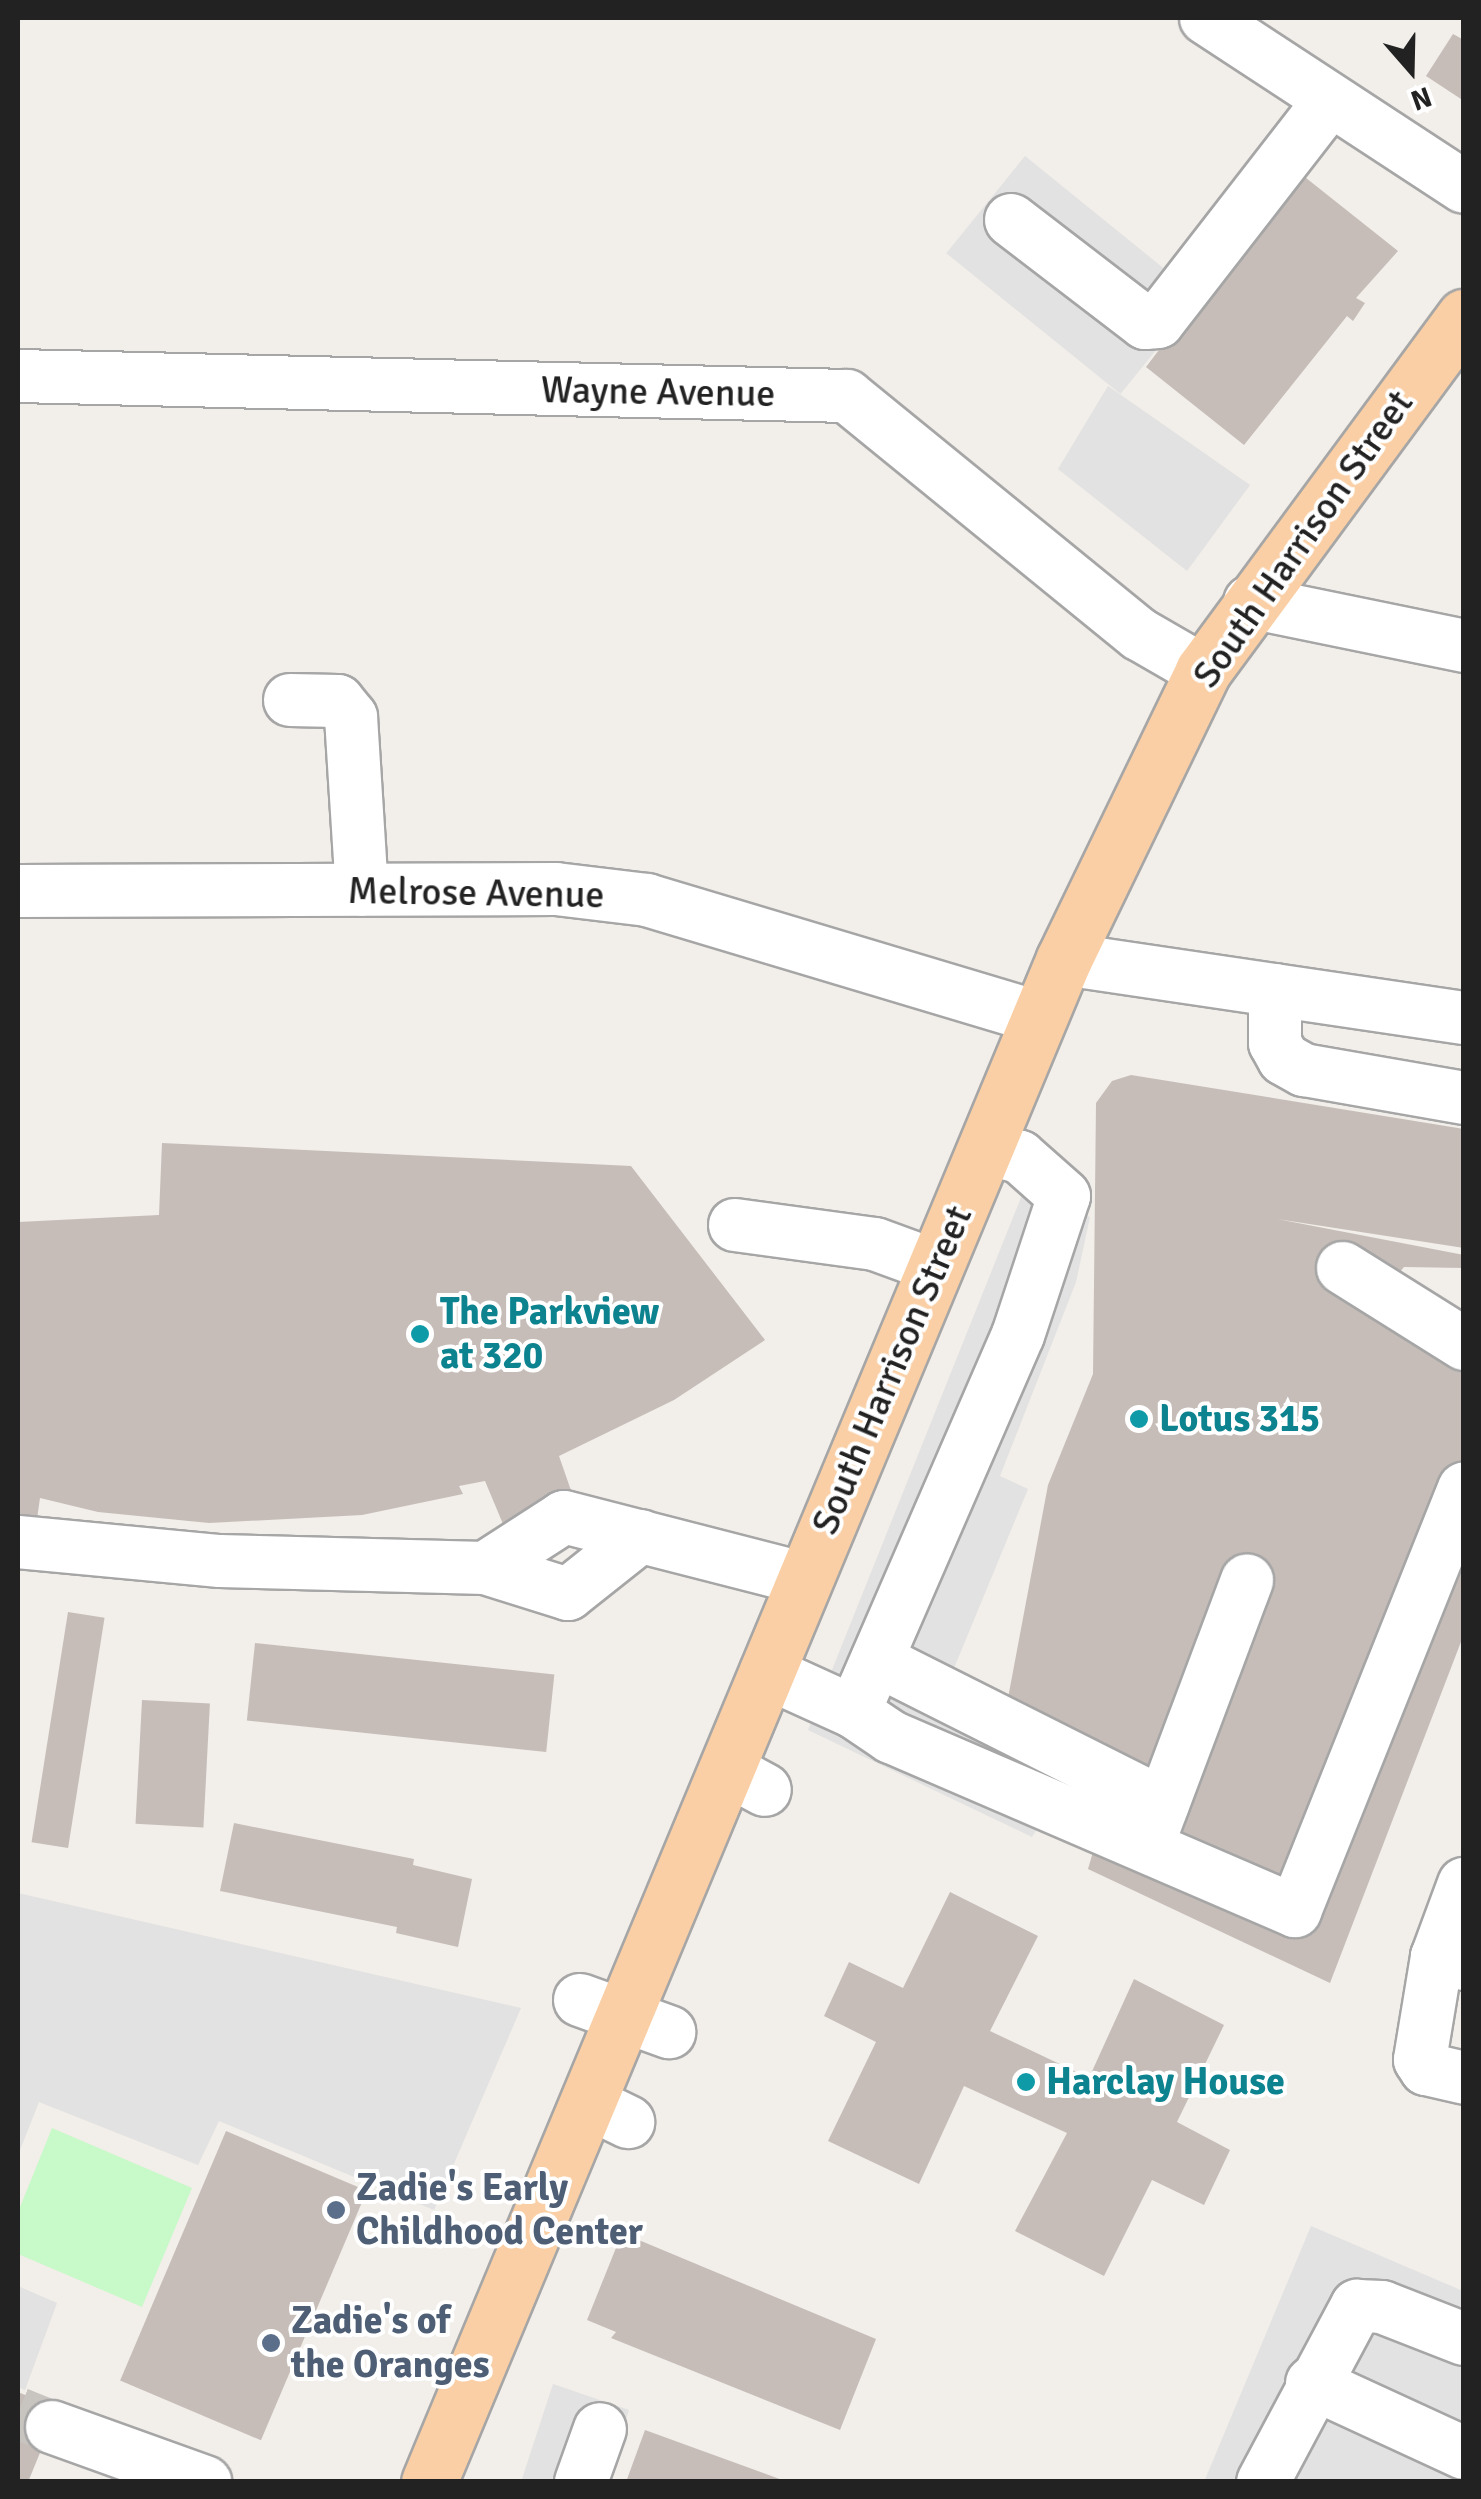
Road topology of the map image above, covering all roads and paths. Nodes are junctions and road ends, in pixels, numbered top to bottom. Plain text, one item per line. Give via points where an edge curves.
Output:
1 (1206, 18) edge
2 (1330, 100) junction
3 (1464, 186) edge
4 (1011, 220) dead end
5 (1464, 317) edge
6 (18, 376) edge
7 (1250, 602) junction
8 (1464, 646) edge
9 (1203, 671) junction
10 (290, 700) dead end
11 (362, 890) junction
12 (18, 891) edge
13 (1064, 959) junction
14 (1275, 990) junction
15 (1037, 1017) junction
16 (1464, 1018) edge
17 (1464, 1098) edge
18 (985, 1148) junction
19 (735, 1225) dead end
20 (935, 1266) junction
21 (1343, 1268) dead end
22 (1464, 1344) edge
23 (1464, 1489) edge
24 (18, 1542) edge
25 (805, 1579) junction
26 (1247, 1580) dead end
27 (877, 1660) junction
28 (766, 1672) junction
29 (854, 1712) junction
30 (1154, 1826) junction
31 (1464, 1884) edge
32 (1450, 1960) edge
33 (1464, 2078) edge
34 (1464, 2339) edge
35 (1312, 2383) junction
36 (52, 2426) tunnel mouth
37 (600, 2429) dead end
38 (1464, 2453) edge
39 (205, 2482) edge
40 (430, 2482) edge
41 (582, 2482) edge
42 (1263, 2482) edge

1 - 2 street
2 - 3 street
2 - 4 street via 1158,322 1145,324
5 - 7 main road, South Harrison Street
6 - 9 street, Wayne Avenue via 847,396 1139,634
7 - 8 street
7 - 9 main road, South Harrison Street
9 - 13 main road, South Harrison Street
10 - 11 street via 338,702 351,717
11 - 12 street, Melrose Avenue
11 - 15 street, Melrose Avenue via 556,888 647,900
13 - 14 street
13 - 15 main road, South Harrison Street
14 - 16 street
14 - 17 street via 1275,1043 1294,1064
15 - 18 main road, South Harrison Street
18 - 20 main road, South Harrison Street
18 - 27 street via 1020,1157 1064,1196 1018,1335
19 - 20 street via 875,1244
20 - 25 main road, South Harrison Street
21 - 22 street
23 - 30 street via 1296,1912
24 - 25 street via 220,1561 485,1568 568,1594 641,1536
25 - 28 main road, South Harrison Street
26 - 30 street
27 - 29 street
27 - 30 street
28 - 29 street
28 - 40 main road, South Harrison Street via 746,1780 624,2014 607,2112
29 - 30 street via 891,1738
31 - 32 street
32 - 33 street via 1420,2060 1426,2069
34 - 35 street via 1382,2308 1357,2306
35 - 38 street
35 - 42 street
36 - 39 street
37 - 41 street

